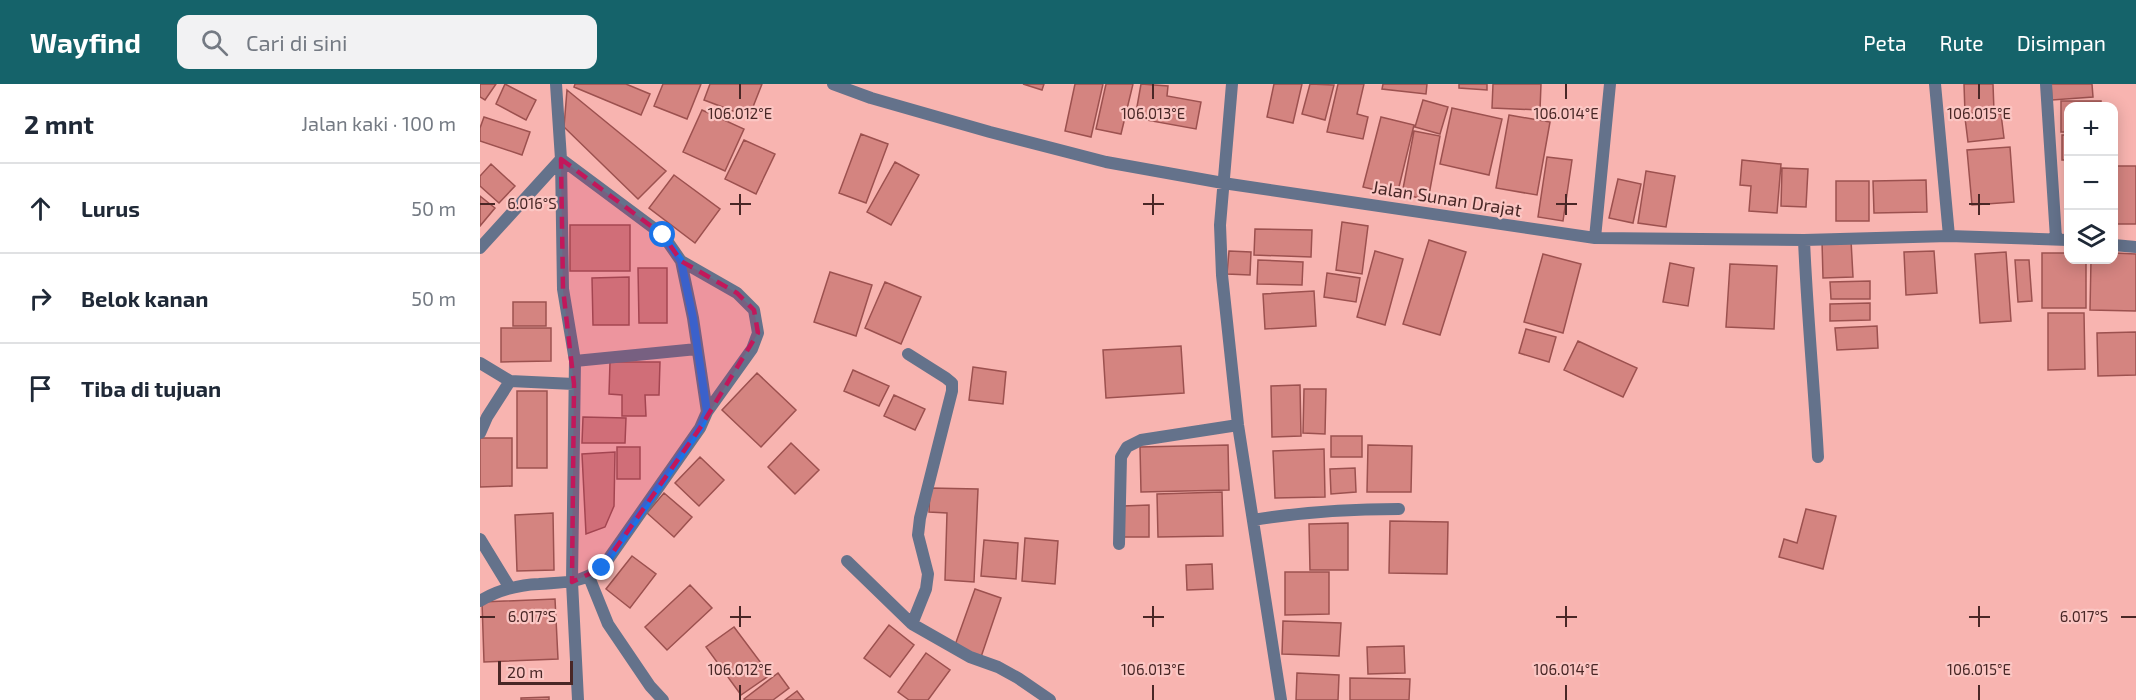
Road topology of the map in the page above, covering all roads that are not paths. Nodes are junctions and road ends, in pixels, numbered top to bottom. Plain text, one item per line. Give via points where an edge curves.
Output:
1 (556, 84) edge
2 (833, 84) edge
3 (1232, 84) edge
4 (1610, 84) edge
5 (1935, 84) edge
6 (2046, 84) edge
7 (561, 159) junction
8 (1223, 183) junction
9 (1949, 236) junction
10 (1594, 238) junction
11 (2062, 239) edge
12 (1804, 240) junction
13 (2118, 245) edge
14 (2136, 247) edge
15 (480, 248) edge
16 (681, 261) junction
17 (697, 349) junction
18 (908, 354) dead end
19 (575, 361) junction
20 (480, 363) edge
21 (510, 381) junction
22 (574, 384) junction
23 (707, 412) junction
24 (1238, 425) junction
25 (480, 433) edge
26 (1818, 457) dead end
27 (1399, 509) dead end
28 (1253, 520) junction
29 (480, 539) edge
30 (1119, 544) dead end
31 (847, 561) dead end
32 (589, 577) junction
33 (572, 582) junction
34 (510, 588) junction
35 (480, 601) edge
36 (912, 624) junction
37 (578, 700) edge
38 (663, 700) edge
39 (1050, 700) edge
40 (1281, 700) edge

1 - 7 street
2 - 8 street, Jalan Sunan Drajat via 979,129 1106,162
3 - 8 street
4 - 10 street
5 - 9 street
6 - 11 street
7 - 15 street
7 - 16 street via 663,235
7 - 19 street via 563,289
8 - 10 street, Jalan Sunan Drajat
8 - 24 street via 1222,275
9 - 11 street, Jalan Sunan Drajat
9 - 12 street, Jalan Sunan Drajat
10 - 12 street, Jalan Sunan Drajat
12 - 26 street
13 - 14 street
16 - 17 street
16 - 23 street via 737,293 754,310 758,333 752,349
17 - 19 street
17 - 23 street
18 - 36 street via 946,378 952,391 920,518 918,535 928,574
19 - 22 street
20 - 21 street
21 - 22 street
21 - 25 street
22 - 33 street
23 - 32 street via 700,428 602,568
24 - 28 street
24 - 30 street via 1141,440 1127,447 1121,457
27 - 28 street via 1352,508
28 - 40 street
29 - 34 street
31 - 36 street
32 - 33 street
32 - 38 street via 608,624
33 - 34 street
33 - 37 street
34 - 35 street
36 - 39 street via 970,657 1018,678

